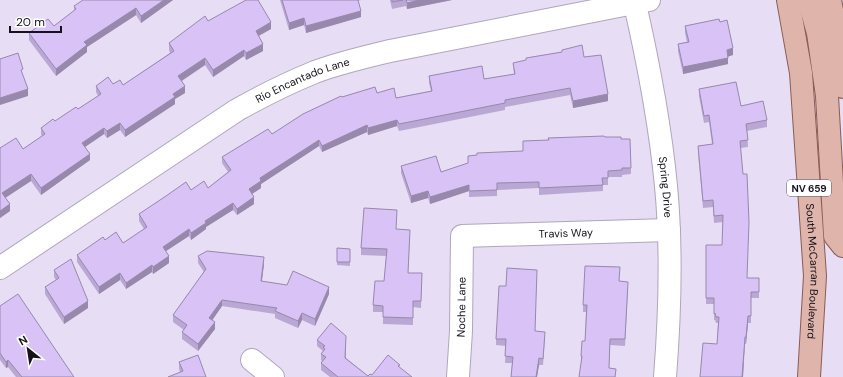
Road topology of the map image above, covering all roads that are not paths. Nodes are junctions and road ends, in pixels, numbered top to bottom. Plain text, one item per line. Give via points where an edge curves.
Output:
1 (788, 0) edge
2 (809, 0) edge
3 (830, 0) edge
4 (639, 1) edge
5 (843, 87) edge
6 (669, 230) junction
7 (462, 236) joint
8 (843, 246) edge
9 (0, 268) edge
10 (252, 360) dead end
11 (273, 377) edge
12 (458, 377) edge
13 (665, 377) edge
14 (809, 377) edge

1 - 14 main road, South McCarran Boulevard / NV 659 via 801,73 814,268
2 - 8 main road via 818,33 827,96 835,236
3 - 5 main road via 842,64
4 - 6 street, Spring Drive via 659,130
4 - 9 street, Rio Encantado Lane via 358,58 316,72 237,110
6 - 7 street, Travis Way
6 - 13 street, Spring Drive
7 - 12 street, Noche Lane
10 - 11 street

